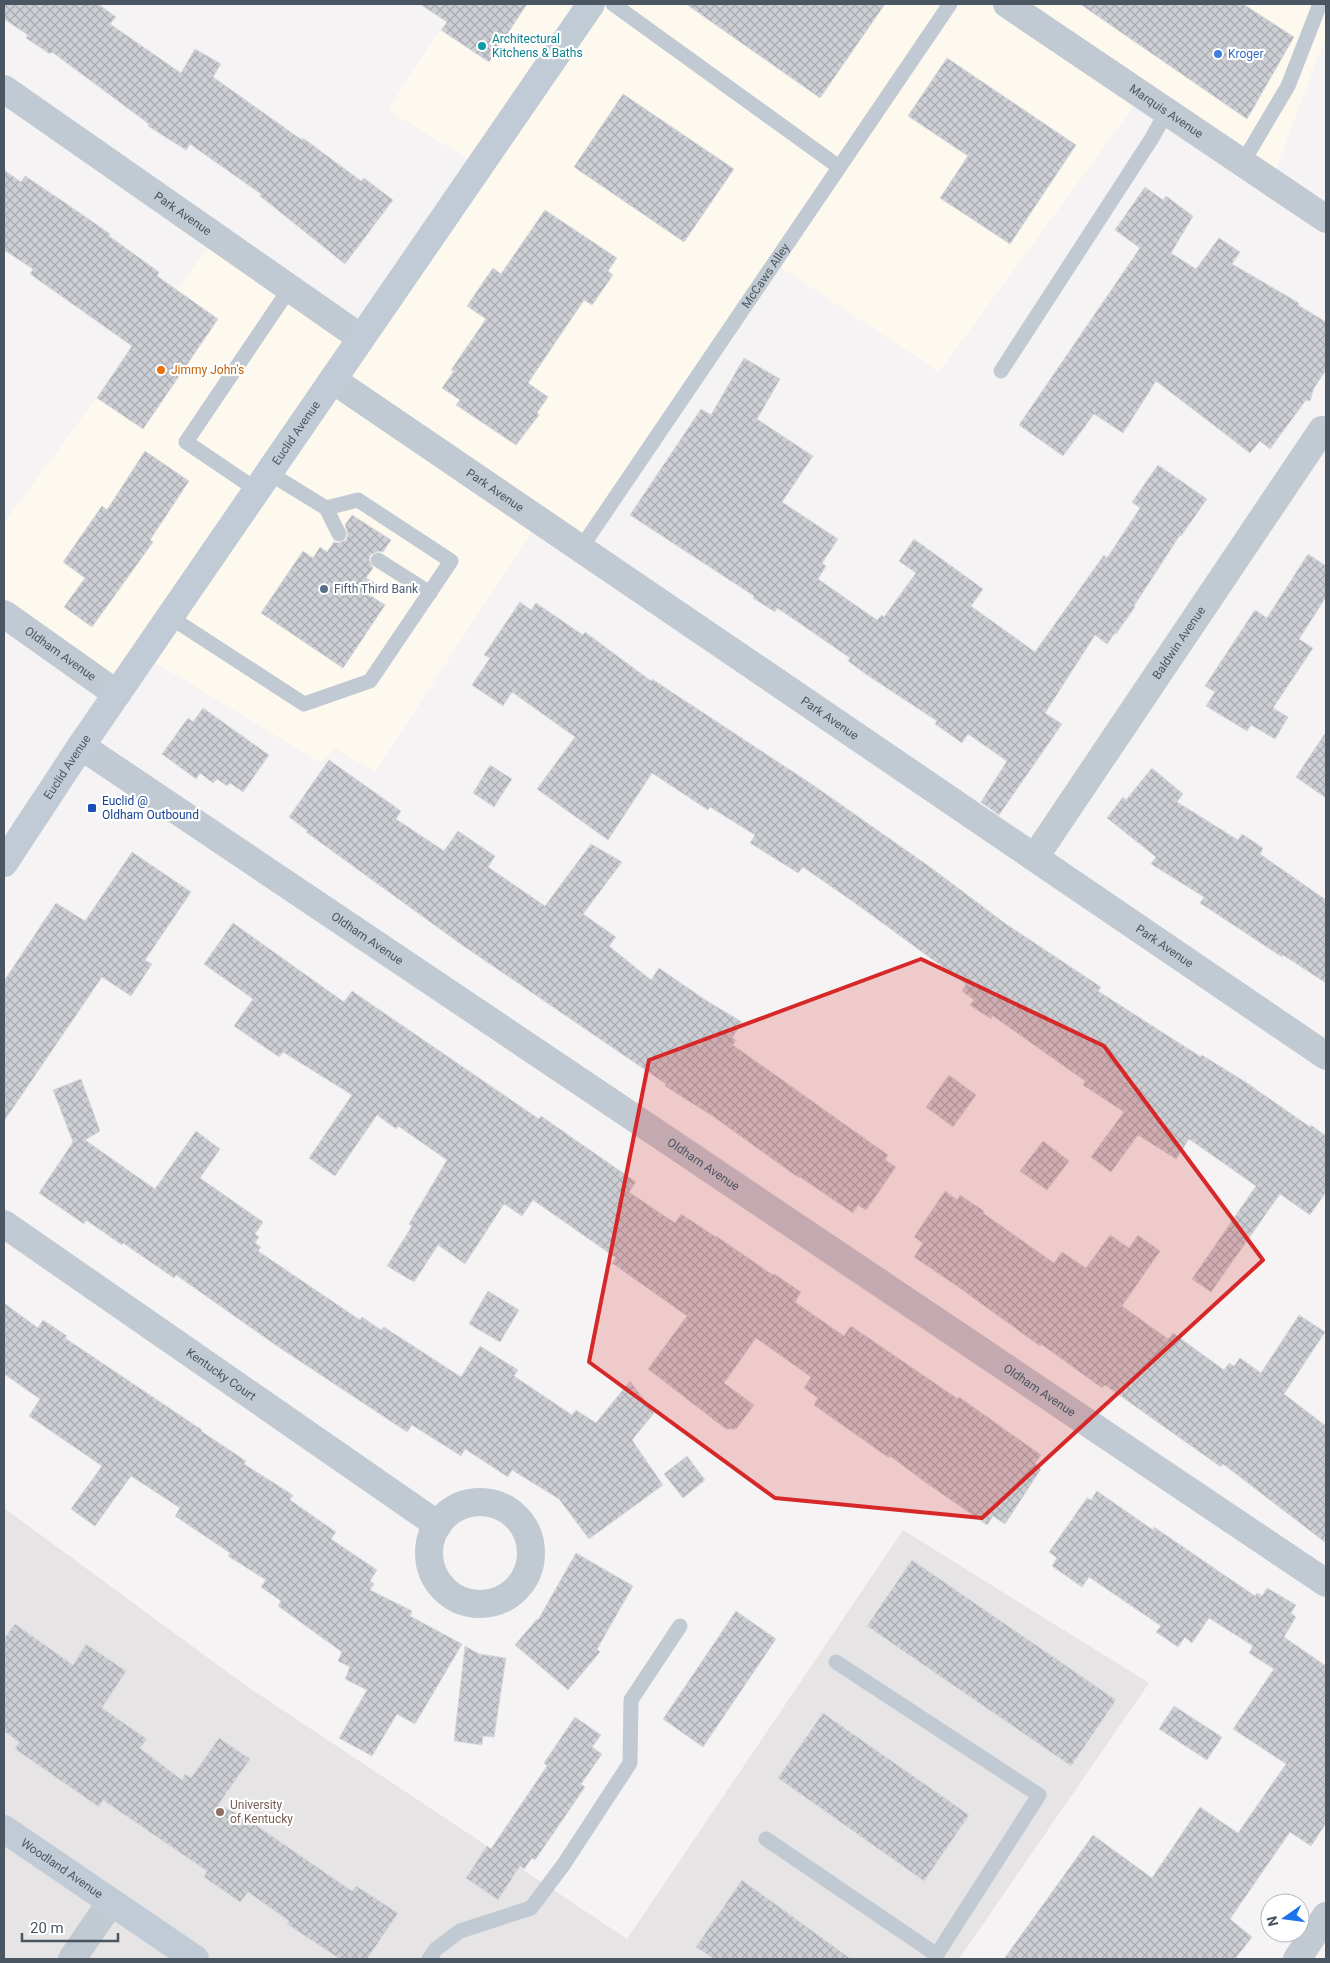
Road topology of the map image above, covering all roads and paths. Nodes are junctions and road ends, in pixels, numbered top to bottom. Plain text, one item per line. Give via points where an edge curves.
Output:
1 (592, 4) edge
2 (613, 4) edge
3 (950, 4) edge
4 (1007, 4) edge
5 (1320, 4) edge
6 (4, 90) edge
7 (1167, 111) junction
8 (1243, 162) junction
9 (839, 167) junction
10 (1326, 219) edge
11 (290, 288) junction
12 (361, 338) junction
13 (1001, 371) dead end
14 (333, 380) junction
15 (1322, 430) dead end
16 (263, 481) junction
17 (326, 508) junction
18 (339, 534) dead end
19 (581, 548) junction
20 (378, 560) dead end
21 (430, 593) junction
22 (4, 614) edge
23 (170, 617) junction
24 (117, 694) junction
25 (80, 746) junction
26 (1035, 858) junction
27 (4, 863) edge
28 (1326, 1056) edge
29 (4, 1224) edge
30 (438, 1525) dead end
31 (1326, 1583) edge
32 (680, 1626) dead end
33 (836, 1662) dead end
34 (4, 1829) edge
35 (766, 1839) dead end
36 (111, 1902) junction
37 (1326, 1916) edge
38 (936, 1957) edge
39 (72, 1959) edge
40 (195, 1959) edge
41 (429, 1959) edge
42 (1297, 1959) edge

1 - 12 main road, Euclid Avenue
2 - 9 lane
3 - 9 lane, McCaws Alley
4 - 7 street, Marquis Avenue
5 - 8 lane via 1288,86
6 - 11 street, Park Avenue
7 - 8 street, Marquis Avenue
7 - 13 lane
8 - 10 street, Marquis Avenue
9 - 19 lane, McCaws Alley
11 - 12 street, Park Avenue
11 - 16 lane via 186,442
12 - 14 main road, Euclid Avenue
14 - 16 main road, Euclid Avenue
14 - 19 street, Park Avenue
15 - 26 street, Baldwin Avenue
16 - 17 lane
16 - 23 main road, Euclid Avenue
17 - 18 lane
17 - 21 lane via 358,500 451,561
19 - 26 street, Park Avenue
20 - 21 lane
21 - 23 lane via 370,681 304,704
22 - 24 street, Oldham Avenue
23 - 24 main road, Euclid Avenue
24 - 25 main road, Euclid Avenue
25 - 27 main road, Euclid Avenue
25 - 31 street, Oldham Avenue
26 - 28 street, Park Avenue
29 - 30 street, Kentucky Court
32 - 41 lane via 631,1700 630,1763 532,1908 460,1931 436,1949
33 - 38 lane via 1039,1795
34 - 36 main road, Woodland Avenue
35 - 38 lane
36 - 39 street
36 - 40 main road, Woodland Avenue
37 - 42 street

